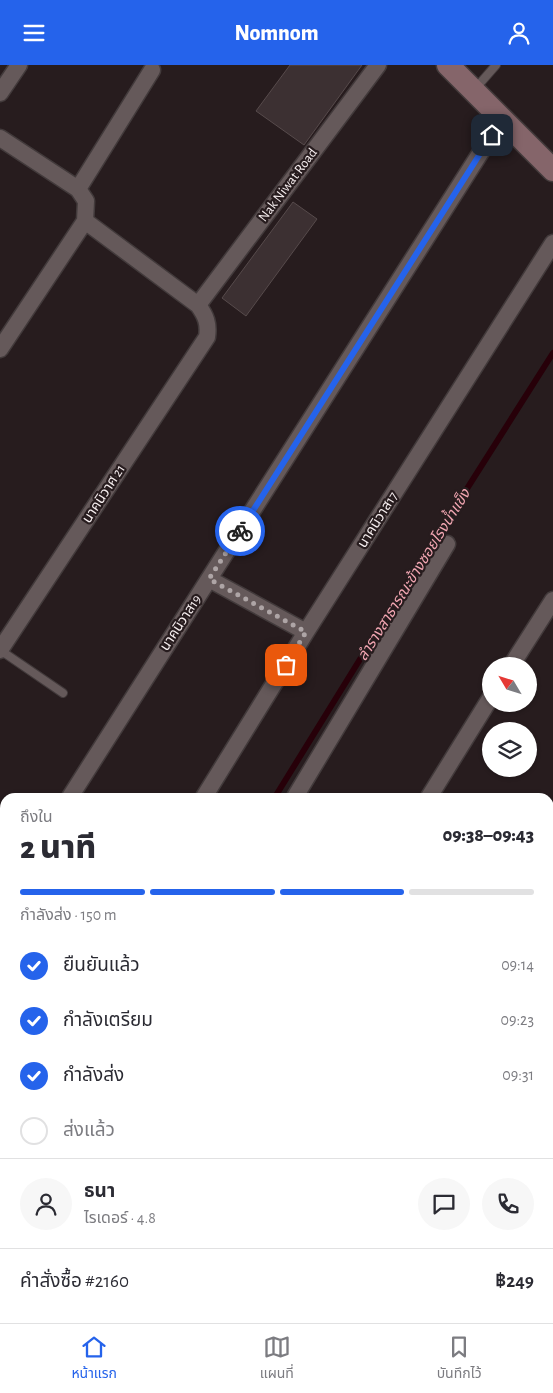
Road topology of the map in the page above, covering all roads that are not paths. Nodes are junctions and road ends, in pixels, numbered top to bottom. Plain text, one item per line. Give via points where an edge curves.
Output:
1 (19, 65) edge
2 (378, 65) edge
3 (448, 65) edge
4 (496, 65) edge
5 (152, 70) dead end
6 (474, 91) junction
7 (0, 93) edge
8 (502, 119) junction
9 (0, 138) edge
10 (553, 170) edge
11 (78, 189) junction
12 (85, 221) junction
13 (553, 243) edge
14 (198, 305) junction
15 (0, 349) edge
16 (446, 544) dead end
17 (209, 579) junction
18 (553, 600) edge
19 (306, 632) junction
20 (0, 650) edge
21 (517, 657) edge
22 (63, 693) dead end
23 (482, 712) edge
24 (73, 793) edge
25 (206, 793) edge
26 (301, 793) edge
27 (431, 793) edge

1 - 7 street
2 - 14 street, Nak Niwat Road
3 - 6 main road
4 - 6 lane
5 - 11 street
6 - 8 main road
8 - 10 main road
8 - 17 street, นาคนิวาส19
9 - 11 street
11 - 12 street via 86,201
12 - 14 street
12 - 15 street
13 - 19 street, นาคนิวาส17
14 - 20 street, นาคนิวาศ 21 via 205,315 207,337
16 - 26 street
17 - 19 street
17 - 24 street, นาคนิวาส19
18 - 21 street
19 - 25 street, นาคนิวาส17
20 - 22 lane
23 - 27 street

